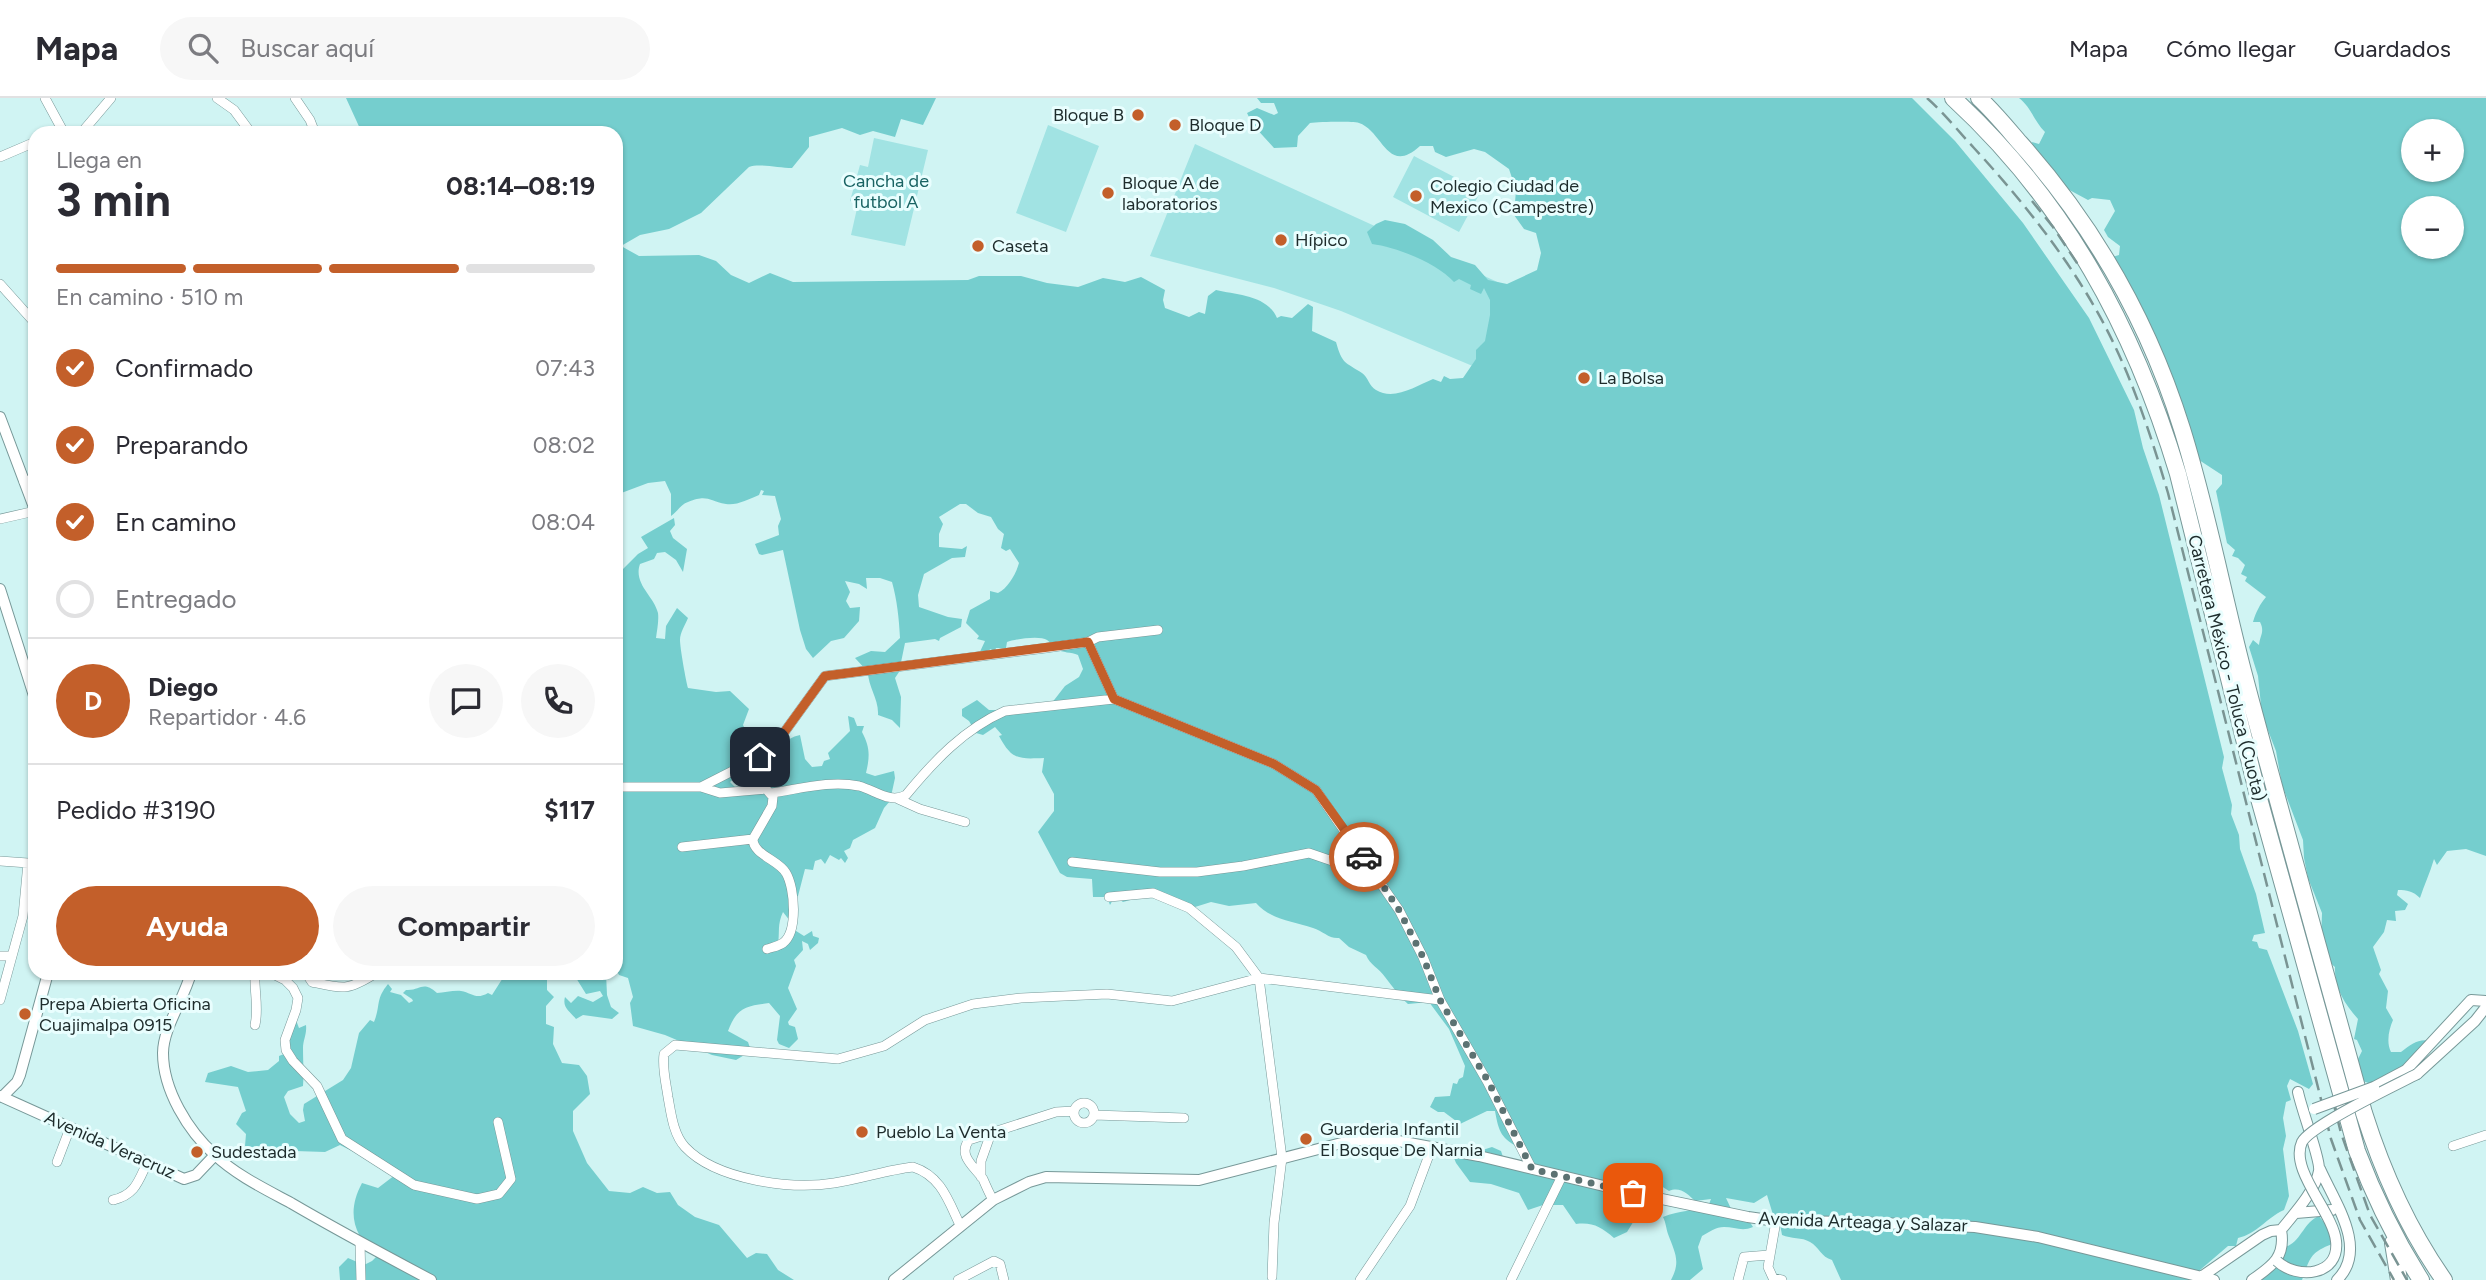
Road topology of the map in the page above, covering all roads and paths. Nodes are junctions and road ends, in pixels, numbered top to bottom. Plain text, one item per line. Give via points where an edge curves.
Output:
1 (45, 98) edge
2 (111, 98) edge
3 (217, 98) edge
4 (295, 98) edge
5 (1953, 98) edge
6 (1979, 98) edge
7 (60, 126) edge
8 (89, 126) edge
9 (246, 126) edge
10 (312, 126) edge
11 (28, 145) edge
12 (0, 157) edge
13 (0, 284) edge
14 (28, 315) edge
15 (0, 417) edge
16 (28, 476) edge
17 (28, 513) edge
18 (0, 519) edge
19 (0, 589) edge
20 (1158, 630) dead end
21 (1088, 642) junction
22 (28, 677) edge
23 (1114, 699) junction
24 (623, 787) edge
25 (701, 787) junction
26 (771, 793) junction
27 (898, 799) junction
28 (964, 822) dead end
29 (753, 839) junction
30 (682, 847) dead end
31 (0, 861) edge
32 (1072, 862) dead end
33 (1376, 876) junction
34 (1109, 897) dead end
35 (768, 949) dead end
36 (0, 956) edge
37 (12, 956) junction
38 (1259, 978) junction
39 (46, 980) edge
40 (189, 980) edge
41 (255, 980) edge
42 (285, 980) edge
43 (311, 980) edge
44 (362, 980) edge
45 (0, 1000) edge
46 (1440, 1000) junction
47 (2486, 1000) edge
48 (2486, 1007) edge
49 (255, 1025) dead end
50 (2298, 1092) dead end
51 (1, 1098) edge
52 (1074, 1111) junction
53 (2302, 1112) junction
54 (1094, 1115) junction
55 (1184, 1118) dead end
56 (498, 1122) dead end
57 (70, 1128) junction
58 (991, 1133) junction
59 (2486, 1135) edge
60 (2453, 1146) dead end
61 (1432, 1147) junction
62 (215, 1155) junction
63 (1282, 1158) junction
64 (57, 1162) dead end
65 (147, 1163) junction
66 (1532, 1169) junction
67 (2320, 1169) junction
68 (1562, 1176) junction
69 (981, 1177) junction
70 (113, 1200) dead end
71 (993, 1200) junction
72 (2339, 1210) junction
73 (2296, 1213) junction
74 (1776, 1221) junction
75 (2387, 1221) junction
76 (961, 1225) junction
77 (2281, 1230) junction
78 (360, 1243) junction
79 (1769, 1255) junction
80 (2277, 1261) junction
81 (1272, 1277) dead end
82 (2201, 1277) junction
83 (2253, 1279) edge
84 (361, 1280) edge
85 (431, 1280) edge
86 (894, 1280) edge
87 (958, 1280) edge
88 (1004, 1280) edge
89 (1360, 1280) edge
90 (1511, 1280) edge
91 (1738, 1280) edge
92 (1782, 1280) edge
93 (2214, 1280) edge
94 (2337, 1280) edge
95 (2399, 1280) edge
96 (2421, 1280) edge
97 (2444, 1280) edge

1 - 7 street
2 - 8 street
3 - 9 street
4 - 10 street
5 - 75 highway, Carretera México - Toluca (Cuota) via 2027,178 2063,225 2123,326 2163,424 2340,1091 2361,1162
6 - 97 highway, Carretera México - Toluca (Cuota) via 2084,225 2145,331 2166,383 2191,457 2243,669 2364,1114 2386,1176
11 - 12 street
13 - 14 street
15 - 16 street
17 - 18 street
19 - 22 street
20 - 21 street
21 - 23 street
21 - 25 street via 825,676 769,751
23 - 27 street via 993,716 943,752
23 - 33 street via 1274,764 1316,790
24 - 25 street
25 - 26 street via 720,793 766,789
26 - 27 street via 837,783
26 - 29 street via 772,806
27 - 28 street
29 - 30 street
29 - 35 street via 756,849 781,866 791,890 790,935
31 - 37 street via 28,863 23,916
32 - 33 street via 1198,872 1309,853
33 - 46 street via 1399,910
34 - 38 street via 1153,893 1189,908 1236,947
36 - 37 street
37 - 45 street
38 - 46 street
38 - 63 street
38 - 76 street via 1172,1001 1107,994 973,1004 925,1020 884,1046 838,1059 675,1045 663,1054 673,1125 684,1146 704,1162 753,1180 792,1184 832,1183 913,1167 934,1177
39 - 51 street via 17,1082
40 - 62 street via 164,1039 165,1072 182,1113
41 - 49 street
42 - 56 street via 298,998 286,1050 317,1086 342,1139 414,1185 477,1199 499,1194 511,1179
43 - 44 street via 344,989
46 - 66 street
47 - 53 street, bridge via 2471,1000 2406,1070 2374,1087
48 - 80 street, bridge via 2417,1074 2304,1139 2302,1166 2334,1232 2336,1250 2329,1266 2314,1275 2296,1275
50 - 53 street
51 - 57 street, Avenida Veracruz
52 - 54 street via 1082,1123
52 - 54 street via 1086,1103
52 - 58 street via 1056,1112
53 - 67 street
54 - 55 street
57 - 64 street
57 - 65 street, Avenida Veracruz
58 - 69 street via 981,1161
58 - 69 street via 966,1144 970,1165
59 - 60 street
61 - 63 street, Avenida Arteaga y Salazar via 1353,1140
61 - 66 street, Avenida Arteaga y Salazar
61 - 89 street via 1410,1206
62 - 65 street, Avenida Veracruz via 196,1175 184,1179
62 - 78 street via 251,1181
63 - 71 street, Avenida Arteaga y Salazar via 1199,1180 1046,1177
63 - 81 street
65 - 70 street via 126,1197
66 - 68 street, Avenida Arteaga y Salazar
67 - 72 street
67 - 73 street
68 - 74 street, Avenida Arteaga y Salazar
68 - 90 street
69 - 71 street
71 - 76 street, Avenida Arteaga y Salazar
72 - 73 street
72 - 94 street via 2351,1250
73 - 77 street
74 - 79 street
74 - 82 street, Avenida Arteaga y Salazar via 1975,1227 2038,1237
75 - 95 highway
75 - 96 highway, Carretera México - Toluca (Cuota)
76 - 86 street, Avenida Arteaga y Salazar
77 - 80 street via 2282,1252
77 - 82 street via 2262,1235
78 - 84 street
78 - 85 street
79 - 91 street via 1744,1257
79 - 92 street via 1770,1273
80 - 83 street
82 - 93 street, Avenida Arteaga y Salazar
87 - 88 street via 994,1261 1000,1264

